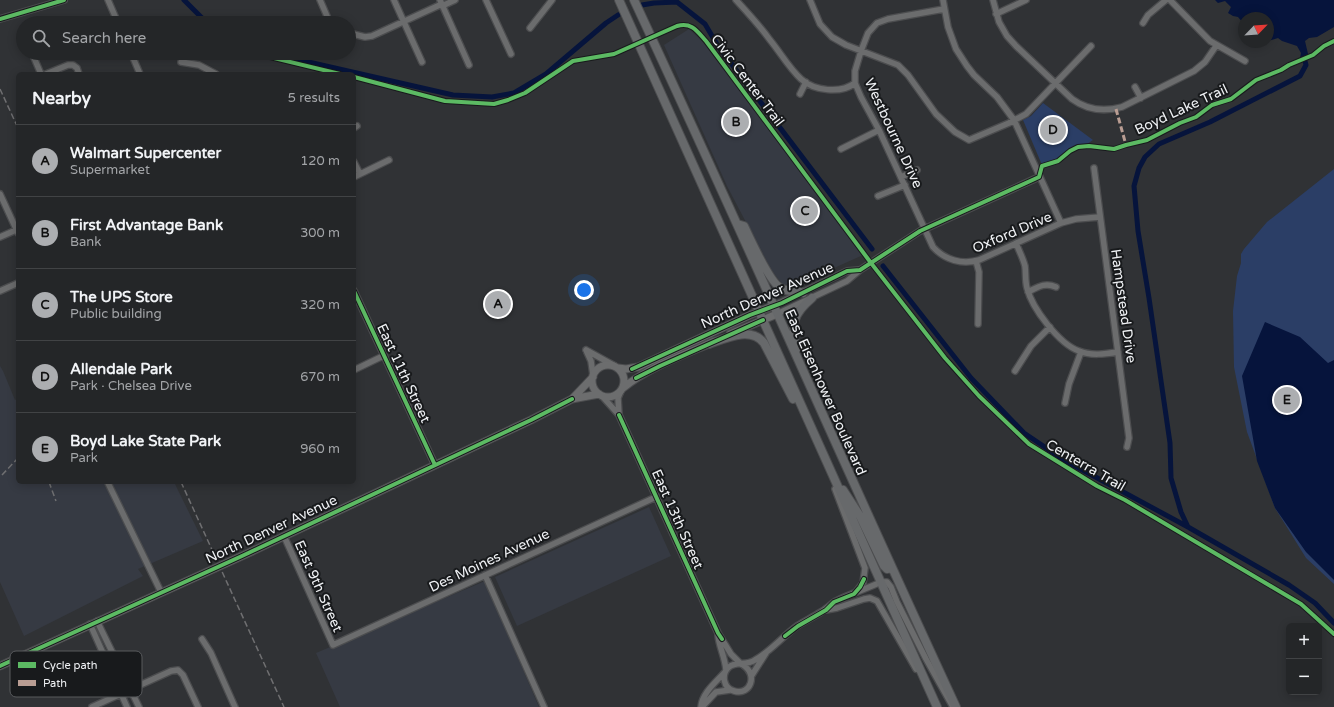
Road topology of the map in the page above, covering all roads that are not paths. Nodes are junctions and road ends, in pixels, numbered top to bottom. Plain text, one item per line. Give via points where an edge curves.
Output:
1 (64, 0) edge
2 (108, 0) edge
3 (320, 0) edge
4 (394, 0) edge
5 (455, 0) edge
6 (486, 0) edge
7 (552, 0) edge
8 (619, 0) edge
9 (634, 0) edge
10 (736, 0) edge
11 (810, 0) edge
12 (943, 0) edge
13 (993, 0) edge
14 (1026, 0) edge
15 (1166, 0) edge
16 (1170, 0) edge
17 (441, 3) edge
18 (944, 10) junction
19 (996, 14) junction
20 (115, 16) edge
21 (327, 16) edge
22 (0, 19) edge
23 (404, 22) junction
24 (1143, 23) dead end
25 (530, 28) dead end
26 (356, 35) edge
27 (1090, 46) dead end
28 (1216, 46) junction
29 (861, 51) junction
30 (510, 54) dead end
31 (35, 60) edge
32 (134, 60) edge
33 (1245, 61) dead end
34 (180, 62) dead end
35 (422, 62) dead end
36 (469, 65) dead end
37 (40, 72) edge
38 (51, 72) edge
39 (78, 72) edge
40 (139, 72) edge
41 (212, 72) edge
42 (806, 82) junction
43 (856, 83) junction
44 (1056, 83) junction
45 (1135, 87) dead end
46 (800, 94) dead end
47 (1141, 98) junction
48 (1014, 120) junction
49 (879, 130) junction
50 (841, 150) dead end
51 (389, 160) dead end
52 (356, 166) edge
53 (1094, 168) dead end
54 (917, 170) dead end
55 (360, 174) junction
56 (356, 176) edge
57 (901, 177) junction
58 (1039, 177) junction
59 (905, 185) junction
60 (0, 194) edge
61 (878, 196) dead end
62 (1100, 217) junction
63 (1061, 223) junction
64 (737, 224) junction
65 (16, 229) edge
66 (925, 229) junction
67 (16, 231) edge
68 (0, 237) edge
69 (1016, 243) junction
70 (976, 261) junction
71 (860, 270) junction
72 (16, 284) edge
73 (1056, 287) dead end
74 (0, 291) edge
75 (1028, 292) junction
76 (803, 293) junction
77 (356, 295) edge
78 (812, 298) junction
79 (774, 306) junction
80 (759, 311) junction
81 (777, 314) junction
82 (763, 320) junction
83 (978, 324) dead end
84 (1050, 327) junction
85 (709, 344) junction
86 (1081, 352) junction
87 (1118, 352) junction
88 (384, 356) junction
89 (617, 367) junction
90 (356, 369) edge
91 (1015, 371) dead end
92 (593, 376) junction
93 (810, 388) junction
94 (622, 389) junction
95 (601, 395) junction
96 (572, 399) junction
97 (1065, 403) dead end
98 (619, 415) junction
99 (1127, 447) dead end
100 (435, 465) junction
101 (830, 471) junction
102 (108, 484) edge
103 (656, 497) junction
104 (284, 536) junction
105 (891, 568) junction
106 (485, 575) junction
107 (881, 582) junction
108 (161, 592) junction
109 (854, 594) junction
110 (826, 610) junction
111 (94, 622) junction
112 (718, 632) junction
113 (202, 639) dead end
114 (333, 645) joint
115 (32, 651) edge
116 (105, 651) edge
117 (110, 651) edge
118 (766, 653) junction
119 (10, 661) edge
120 (742, 664) junction
121 (0, 666) edge
122 (725, 671) junction
123 (752, 675) junction
124 (142, 685) edge
125 (730, 690) junction
126 (117, 697) edge
127 (123, 697) edge
128 (134, 697) edge
129 (937, 706) edge
130 (92, 707) edge
131 (127, 707) edge
132 (139, 707) edge
133 (198, 707) edge
134 (235, 707) edge
135 (544, 707) edge
136 (701, 707) edge
137 (954, 707) edge

1 - 22 street
2 - 20 street
3 - 21 street
4 - 23 street
5 - 17 street
6 - 30 street
7 - 25 street
8 - 80 highway, East Eisenhower Boulevard
9 - 64 highway, East Eisenhower Boulevard
10 - 42 street
11 - 29 street via 820,24 832,37
12 - 18 street
13 - 19 street
14 - 19 street
15 - 24 street via 1148,15
16 - 28 street via 1200,33
17 - 23 street
17 - 36 street
18 - 29 street, Westbourne Drive via 881,21 871,29
18 - 48 street via 951,38 961,57
19 - 44 street via 1012,41
23 - 26 street via 372,36
23 - 35 street
27 - 44 street
28 - 33 street
28 - 47 street via 1205,62 1194,71
29 - 43 street, Westbourne Drive via 855,71
29 - 48 street via 895,63 904,70 936,114 955,132 969,140
31 - 37 street
32 - 40 street
34 - 41 street via 199,65
38 - 39 street via 73,64 78,68
42 - 43 street via 835,90
42 - 46 street
43 - 49 street, Westbourne Drive
44 - 47 street via 1076,102 1099,110 1122,108
44 - 48 street via 1026,114
45 - 47 street
48 - 58 street
49 - 50 street
49 - 57 street, Westbourne Drive
51 - 55 street
52 - 55 street
53 - 62 street, Hampstead Drive
54 - 57 street
55 - 56 street
57 - 59 street, Westbourne Drive
58 - 63 street
58 - 66 street, North Denver Avenue
59 - 61 street
59 - 66 street, Westbourne Drive
60 - 65 street
62 - 63 street, Oxford Drive
62 - 87 street, Hampstead Drive
63 - 69 street, Oxford Drive
64 - 76 highway via 744,226 777,286
64 - 79 highway, East Eisenhower Boulevard
66 - 70 street, Oxford Drive via 933,247 946,257 961,262
66 - 71 street, North Denver Avenue
67 - 68 street
69 - 70 street, Oxford Drive
69 - 75 street via 1025,267
70 - 83 street via 979,272
71 - 76 street, North Denver Avenue via 847,271
71 - 78 street, North Denver Avenue via 848,281
72 - 74 street
73 - 75 street via 1042,285
75 - 84 street
76 - 79 street, North Denver Avenue
77 - 88 street, East 11th Street
78 - 81 street, North Denver Avenue
78 - 93 highway via 798,311 793,329 796,350
79 - 80 main road, North Denver Avenue
79 - 81 highway, East Eisenhower Boulevard
80 - 82 highway, East Eisenhower Boulevard
80 - 89 main road, North Denver Avenue via 638,367
81 - 82 main road, North Denver Avenue
81 - 93 highway, East Eisenhower Boulevard
82 - 85 main road, North Denver Avenue
82 - 101 highway, East Eisenhower Boulevard
84 - 86 street via 1065,342
84 - 91 street via 1032,346
85 - 94 main road, North Denver Avenue via 636,378
85 - 101 highway via 741,334 752,335 761,340
86 - 87 street
86 - 97 street
87 - 99 street, Hampstead Drive via 1129,438
88 - 90 street
88 - 100 street, East 11th Street
89 - 92 main road via 602,366
89 - 92 street via 586,350
89 - 94 main road via 623,375
92 - 95 main road via 593,386
92 - 96 main road, North Denver Avenue
93 - 105 highway, East Eisenhower Boulevard
94 - 95 main road via 612,396
94 - 98 street, East 13th Street via 618,398
95 - 96 main road, North Denver Avenue
95 - 98 street, East 13th Street
96 - 100 main road, North Denver Avenue
98 - 103 street, East 13th Street
100 - 104 main road, North Denver Avenue
101 - 105 highway via 860,516 884,566 887,569
101 - 107 highway, East Eisenhower Boulevard
101 - 109 street via 838,500 865,568 863,583
102 - 108 street
103 - 106 street, Des Moines Avenue
103 - 112 street, East 13th Street
104 - 108 main road, North Denver Avenue
104 - 114 street, East 9th Street
105 - 137 highway, East Eisenhower Boulevard
106 - 114 street, Des Moines Avenue
106 - 135 street
107 - 109 street
107 - 129 highway, East Eisenhower Boulevard
107 - 137 street via 887,582 891,587
108 - 111 main road, North Denver Avenue
109 - 110 street via 834,602
110 - 118 street via 798,626
110 - 129 street via 864,599 876,601
111 - 115 main road, North Denver Avenue
111 - 116 street
111 - 117 street
112 - 120 street, East 13th Street via 731,654
112 - 122 street, East 13th Street via 725,657
113 - 134 street
118 - 120 street via 754,661
118 - 123 street
119 - 121 main road, North Denver Avenue
120 - 122 street via 732,665
120 - 123 street
122 - 125 street via 724,682
122 - 136 street via 701,701
123 - 125 street via 747,688 739,692
124 - 133 street via 178,670 183,675
125 - 136 street via 716,692
126 - 130 street
127 - 131 street
128 - 132 street

